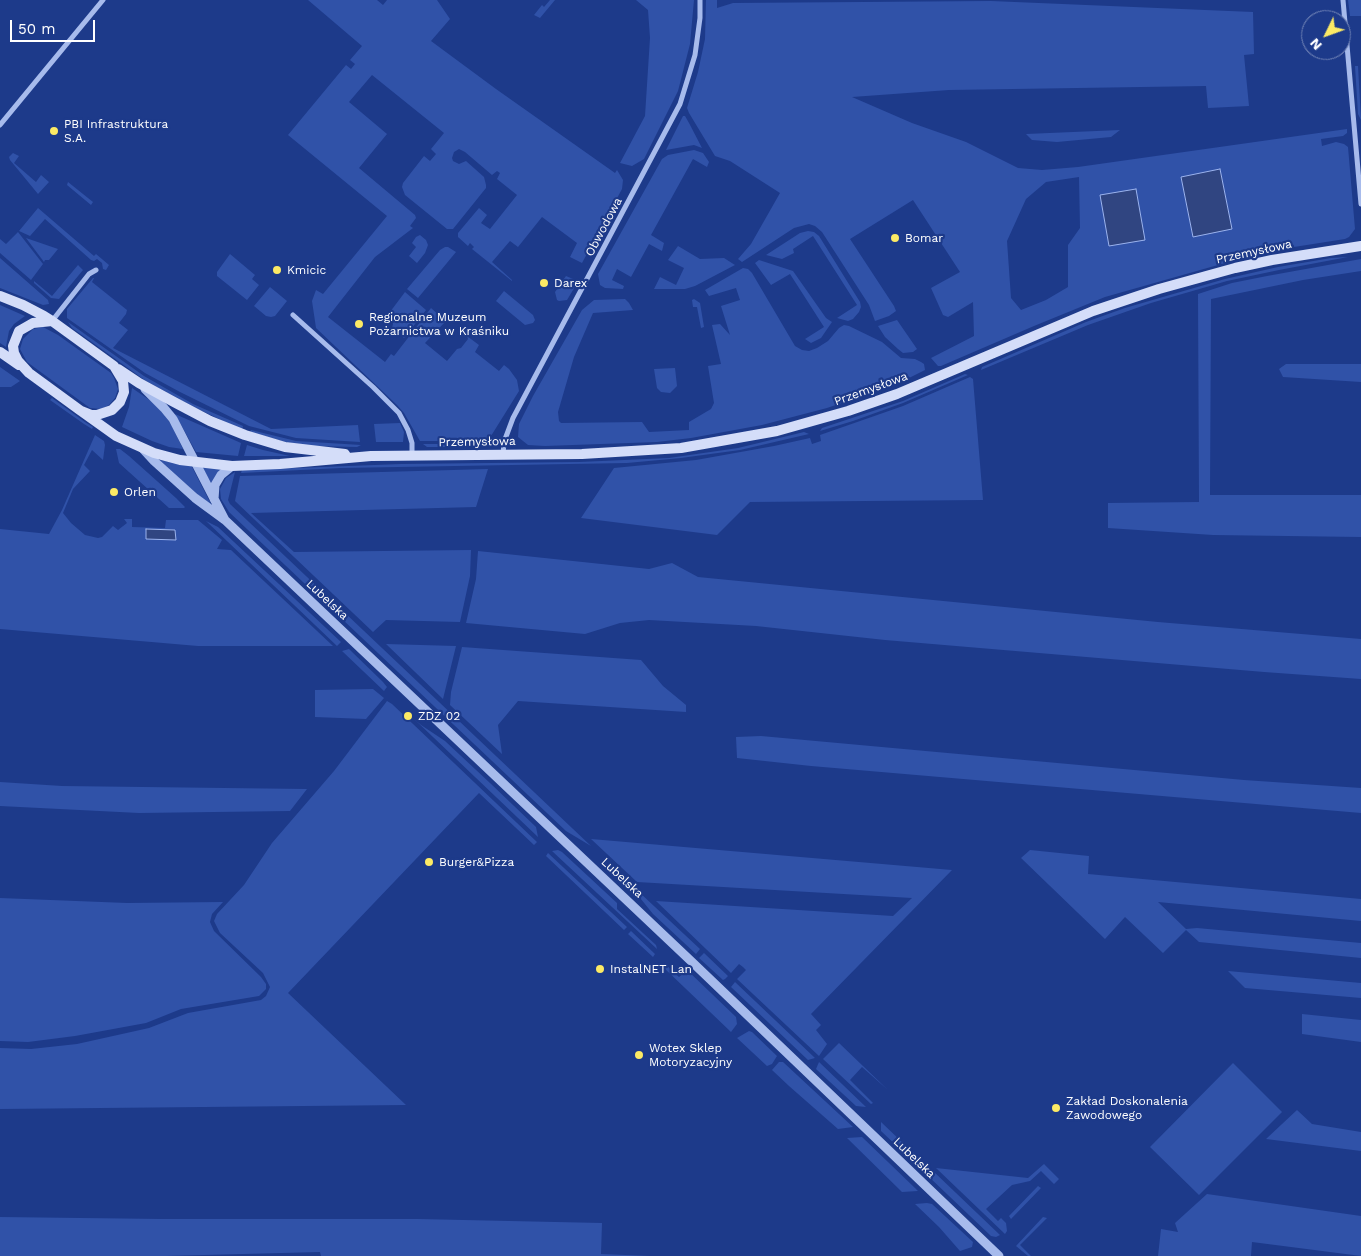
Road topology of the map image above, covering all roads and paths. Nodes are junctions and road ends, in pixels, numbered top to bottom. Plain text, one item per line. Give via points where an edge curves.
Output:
1 (103, 0) edge
2 (700, 0) edge
3 (1343, 0) edge
4 (0, 125) edge
5 (1358, 131) edge
6 (1361, 204) edge
7 (1361, 246) edge
8 (96, 270) dead end
9 (0, 296) edge
10 (293, 315) dead end
11 (52, 321) junction
12 (0, 352) edge
13 (22, 366) junction
14 (114, 366) junction
15 (139, 383) junction
16 (81, 411) junction
17 (143, 449) junction
18 (503, 455) junction
19 (371, 456) junction
20 (412, 456) junction
21 (195, 462) junction
22 (232, 466) junction
23 (214, 500) junction
24 (225, 520) junction
25 (999, 1256) edge

1 - 4 street
2 - 18 street, Obwodowa via 695,55 680,104 513,418
3 - 5 street
5 - 6 street
7 - 18 main road, Przemysłowa via 1234,268 1130,298 1068,320 897,394 848,412 777,431 699,446 645,451
8 - 11 street via 89,274
9 - 11 main road
10 - 20 street via 399,413 412,443
11 - 13 main road via 33,323 17,335 13,346
11 - 14 main road, Lubelska
12 - 13 main road
13 - 16 main road, Lubelska
14 - 15 main road, Lubelska
14 - 16 main road via 124,387 120,402 101,414
15 - 19 main road, Przemysłowa via 210,421 257,439 297,449
15 - 21 street, Lubelska via 173,419
16 - 17 main road, Lubelska via 109,432
17 - 21 main road, Przemysłowa
17 - 24 street, Lubelska via 195,498
18 - 20 main road, Przemysłowa
19 - 20 main road, Przemysłowa
19 - 22 main road, Przemysłowa
21 - 22 main road, Przemysłowa
21 - 23 street, Lubelska
22 - 23 street via 218,479
23 - 24 street, Lubelska
24 - 25 street, Lubelska

